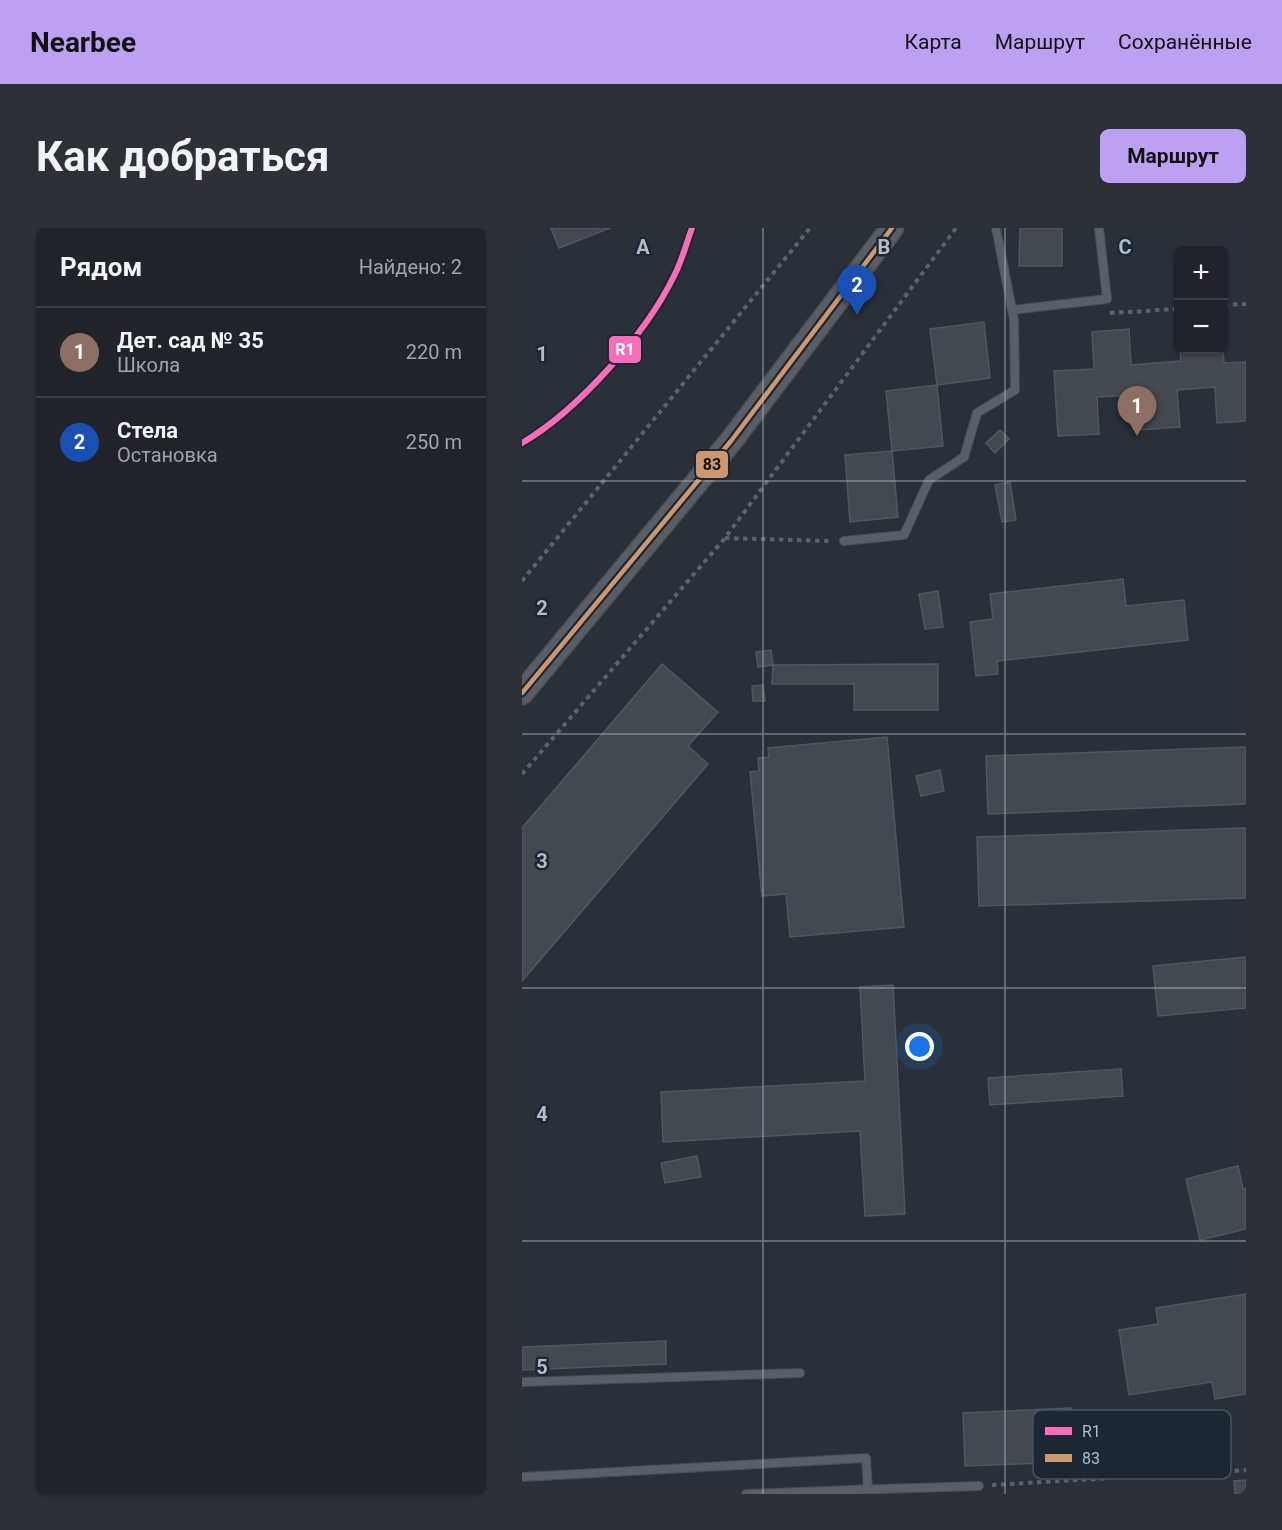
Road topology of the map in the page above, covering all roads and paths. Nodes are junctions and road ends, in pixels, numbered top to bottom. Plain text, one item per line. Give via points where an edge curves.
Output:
1 (810, 228) edge
2 (892, 228) edge
3 (956, 228) edge
4 (996, 228) edge
5 (1099, 228) edge
6 (1246, 304) edge
7 (1228, 305) edge
8 (1012, 310) junction
9 (725, 538) junction
10 (844, 542) joint
11 (522, 581) edge
12 (522, 693) edge
13 (522, 774) edge
14 (800, 1373) dead end
15 (522, 1382) edge
16 (1246, 1470) edge
17 (1231, 1471) edge
18 (522, 1477) edge
19 (1096, 1479) edge
20 (979, 1486) joint
21 (868, 1489) junction
22 (850, 1492) edge
23 (746, 1494) edge

1 - 11 path
2 - 12 street via 731,441
3 - 9 path
4 - 8 lane
5 - 8 lane via 1107,299
6 - 7 path
8 - 10 lane via 1015,390 977,413 964,457 929,480 904,535
9 - 10 path
9 - 13 path
14 - 15 lane
16 - 17 path
18 - 21 lane via 866,1458
19 - 20 path
20 - 21 lane
21 - 22 lane
22 - 23 lane

